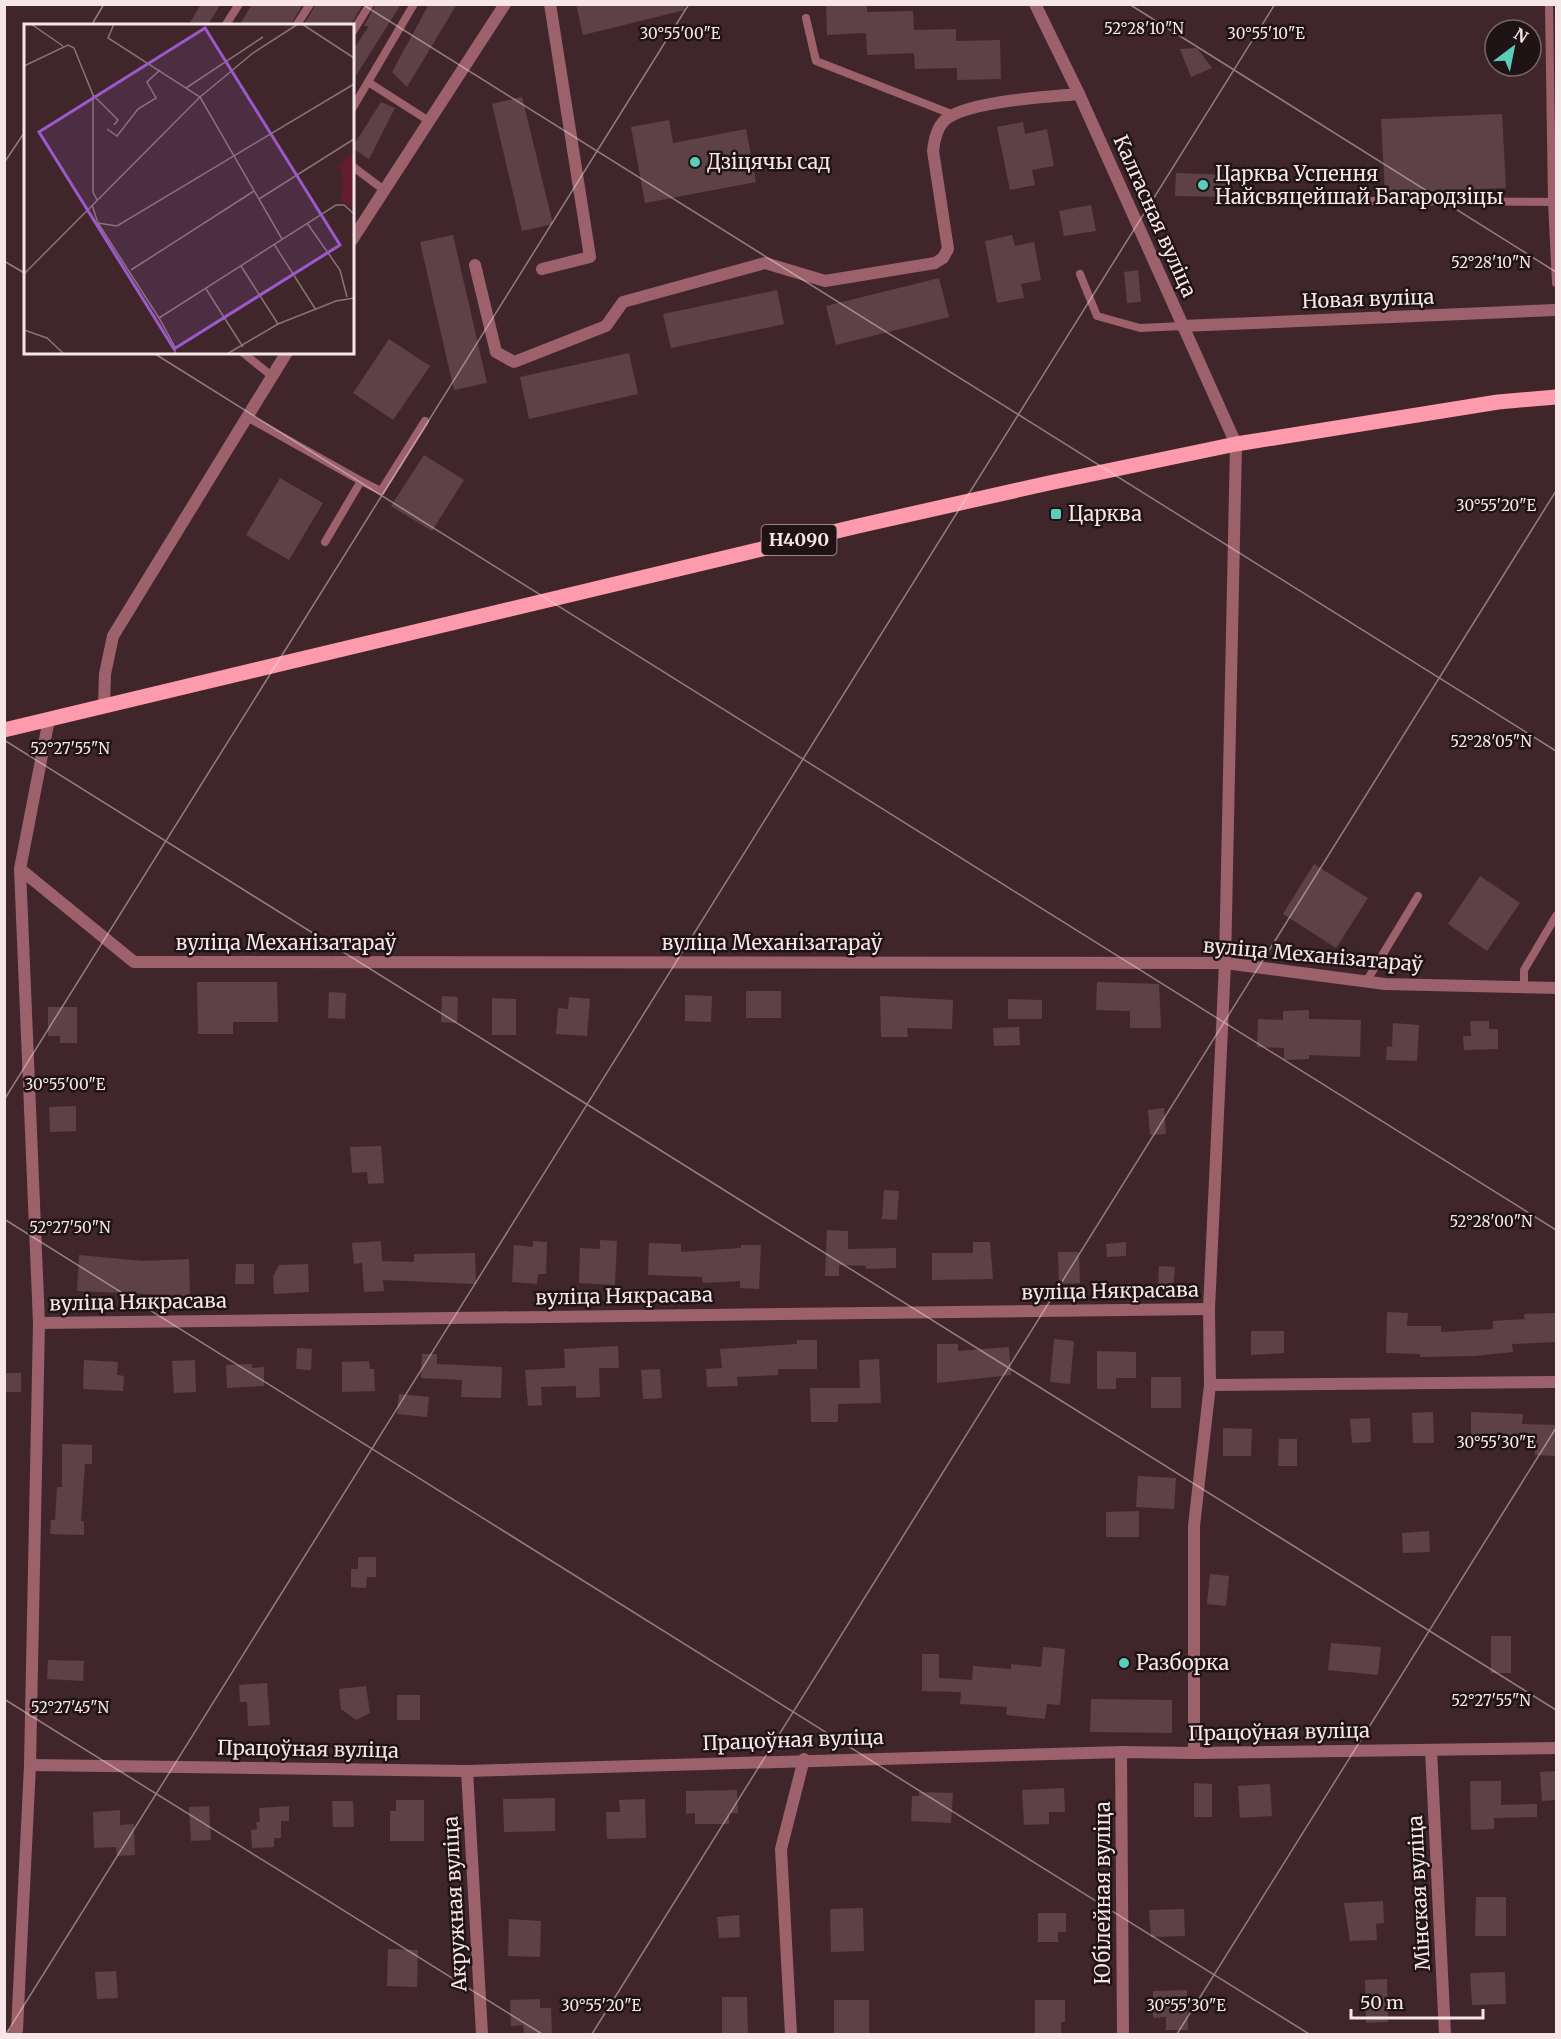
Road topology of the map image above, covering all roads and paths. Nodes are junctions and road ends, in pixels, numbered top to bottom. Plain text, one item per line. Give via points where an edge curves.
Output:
1 (239, 4) edge
2 (310, 4) edge
3 (370, 4) edge
4 (414, 4) edge
5 (505, 4) edge
6 (550, 4) edge
7 (1035, 4) edge
8 (1549, 4) edge
9 (806, 18) dead end
10 (226, 24) edge
11 (297, 24) edge
12 (354, 30) edge
13 (368, 82) junction
14 (1079, 94) junction
15 (354, 105) edge
16 (955, 116) junction
17 (429, 121) junction
18 (354, 168) edge
19 (384, 190) junction
20 (1372, 201) dead end
21 (1552, 202) junction
22 (354, 237) edge
23 (475, 265) dead end
24 (542, 269) dead end
25 (1080, 274) dead end
26 (1557, 283) edge
27 (1557, 310) edge
28 (1182, 326) junction
29 (244, 354) edge
30 (286, 354) edge
31 (273, 377) junction
32 (1557, 396) edge
33 (247, 417) junction
34 (425, 421) dead end
35 (1236, 444) junction
36 (361, 482) junction
37 (325, 542) dead end
38 (104, 706) junction
39 (49, 719) junction
40 (4, 730) edge
41 (20, 869) junction
42 (1418, 896) dead end
43 (1557, 916) edge
44 (1225, 963) junction
45 (1366, 982) junction
46 (1524, 987) junction
47 (1557, 988) edge
48 (1209, 1309) junction
49 (39, 1323) junction
50 (1557, 1382) edge
51 (1210, 1385) junction
52 (1557, 1748) edge
53 (1431, 1750) junction
54 (1121, 1752) junction
55 (1194, 1753) junction
56 (804, 1759) junction
57 (30, 1765) junction
58 (467, 1771) junction
59 (14, 2034) edge
60 (482, 2034) edge
61 (791, 2034) edge
62 (1123, 2034) edge
63 (1445, 2034) edge

1 - 10 lane
2 - 11 lane
3 - 12 lane
4 - 13 lane
5 - 17 street
6 - 24 street via 590,257
7 - 14 street, Калгасная вуліца
8 - 21 lane
9 - 16 lane via 816,61
13 - 15 lane
13 - 17 lane
14 - 16 street via 978,105
14 - 28 street, Калгасная вуліца
16 - 23 street via 944,121 933,152 948,249 935,263 825,281 765,263 623,303 606,326 514,362 496,352
17 - 19 street
18 - 19 lane
19 - 22 street
20 - 21 lane
21 - 26 lane
25 - 28 lane via 1097,315 1140,328
27 - 28 street, Новая вуліца
28 - 35 street, Калгасная вуліца
29 - 31 lane
30 - 31 street
31 - 33 street
32 - 35 main road, Н4090
33 - 36 lane
33 - 38 street via 113,636 105,674
34 - 36 lane via 381,491
35 - 38 main road, Н4090 via 858,526
35 - 44 street
36 - 37 lane
38 - 39 main road, Н4090
39 - 40 main road, Н4090
39 - 41 street, вуліца Някрасава
41 - 44 street, вуліца Механізатараў via 135,962
41 - 49 street, вуліца Някрасава
42 - 45 lane
43 - 46 lane via 1524,970
44 - 45 street, вуліца Механізатараў
44 - 48 street
45 - 46 street, вуліца Механізатараў
46 - 47 street, вуліца Механізатараў
48 - 49 street, вуліца Някрасава
48 - 51 street
49 - 57 street, вуліца Някрасава
50 - 51 street
51 - 55 street via 1194,1526
52 - 53 street, Працоўная вуліца
53 - 55 street, Працоўная вуліца
53 - 63 street, Мінская вуліца
54 - 55 street, Працоўная вуліца
54 - 56 street, Працоўная вуліца
54 - 62 street, Юбілейная вуліца
56 - 58 street, Працоўная вуліца
56 - 61 street via 781,1849
57 - 58 street, Працоўная вуліца
57 - 59 street, вуліца Някрасава
58 - 60 street, Акружная вуліца

